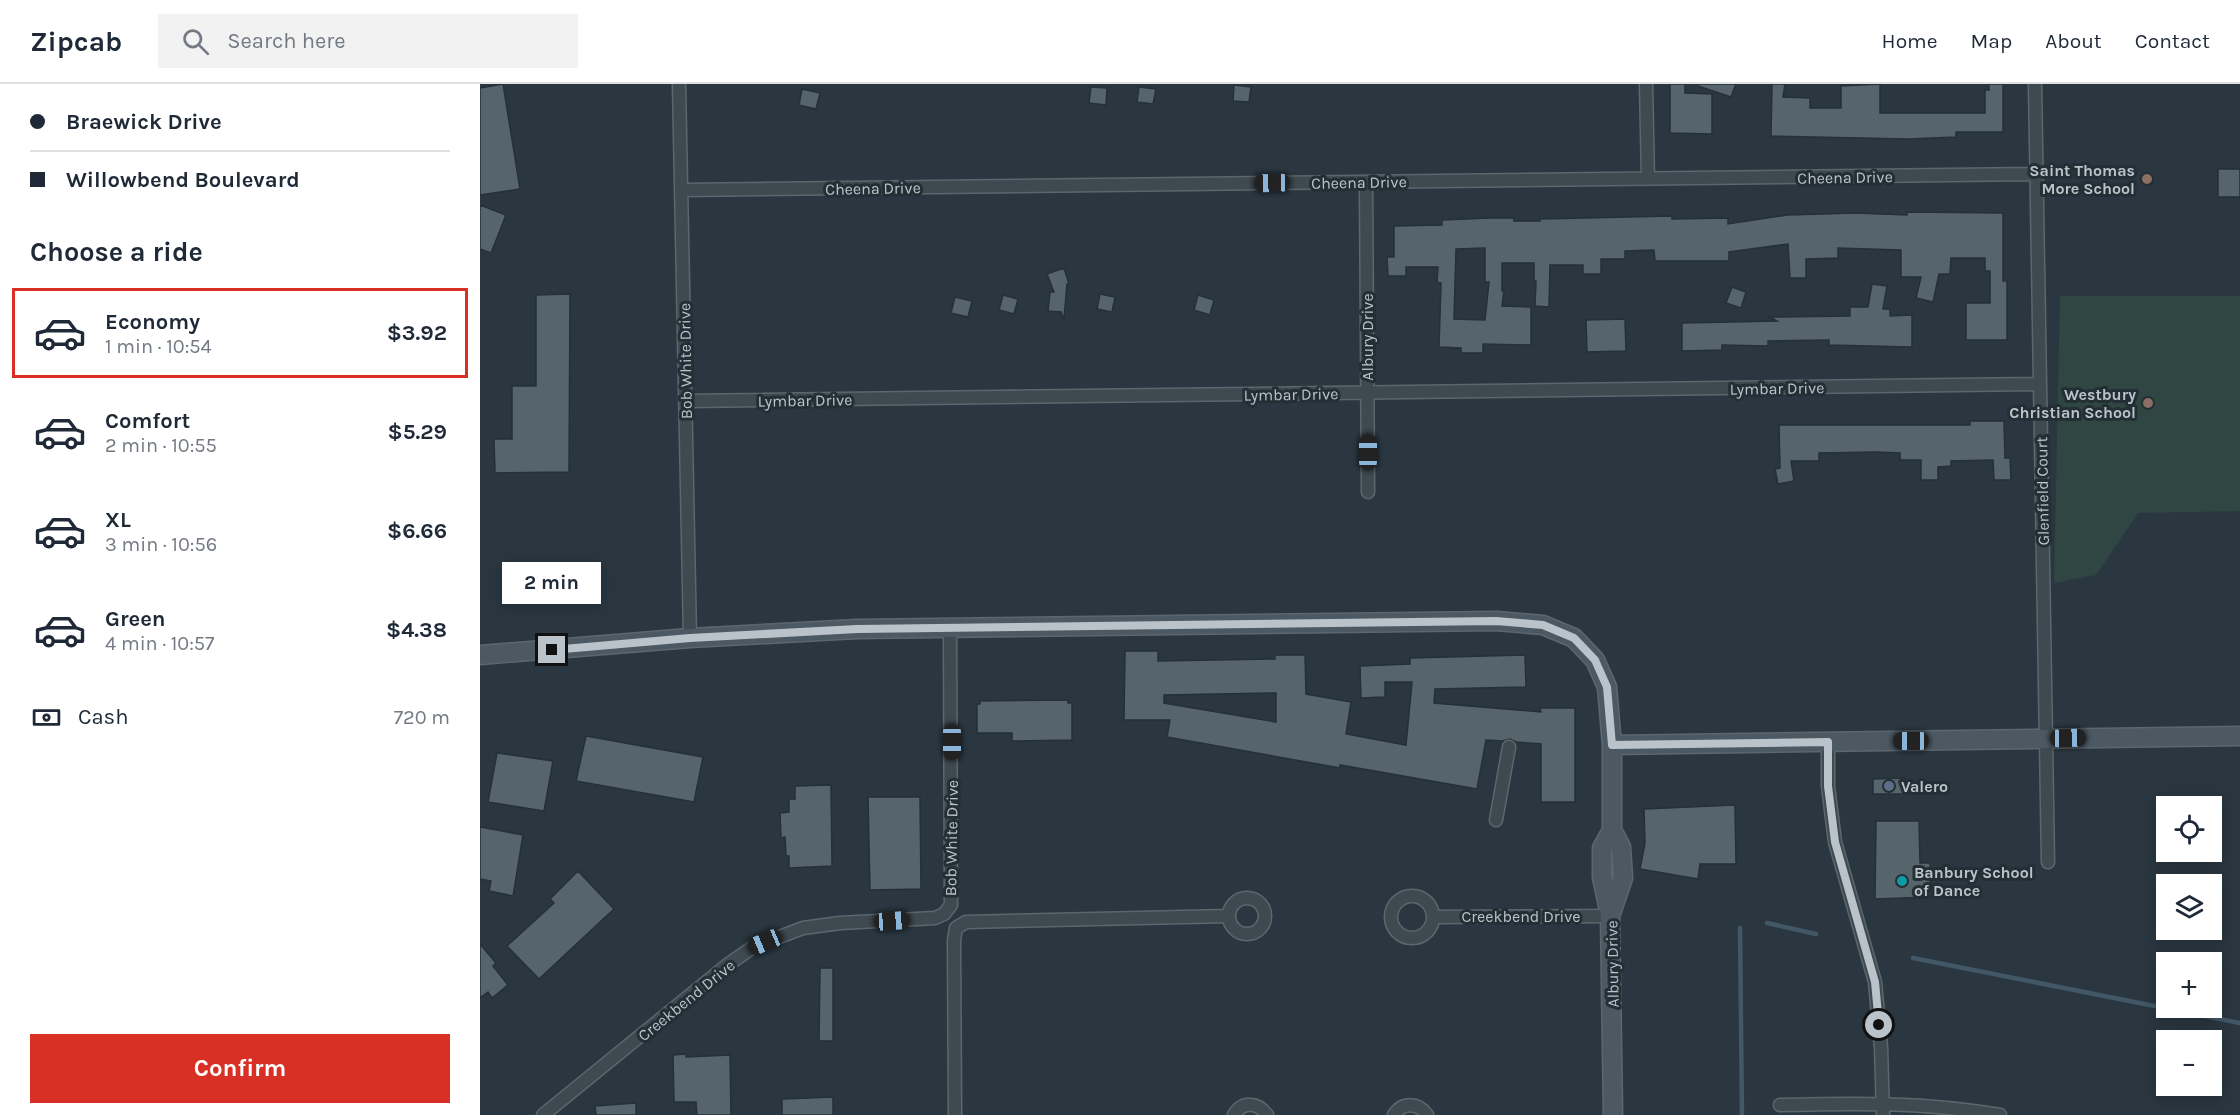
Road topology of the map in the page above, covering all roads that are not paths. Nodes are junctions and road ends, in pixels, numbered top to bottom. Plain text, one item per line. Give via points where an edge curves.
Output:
1 (679, 84) edge
2 (1646, 84) edge
3 (2035, 84) edge
4 (2036, 174) junction
5 (1648, 179) junction
6 (1366, 182) junction
7 (682, 190) junction
8 (2040, 384) junction
9 (1368, 393) junction
10 (686, 401) junction
11 (1368, 492) dead end
12 (950, 627) junction
13 (690, 638) junction
14 (480, 655) edge
15 (2240, 736) edge
16 (2046, 739) junction
17 (1828, 742) junction
18 (1612, 745) junction
19 (1509, 747) dead end
20 (1497, 820) dead end
21 (2048, 862) dead end
22 (951, 905) joint
23 (1229, 916) dead end
24 (1432, 916) dead end
25 (1610, 916) junction
26 (1780, 1105) dead end
27 (1883, 1109) edge
28 (543, 1115) edge
29 (955, 1115) edge
30 (1233, 1115) edge
31 (1267, 1115) edge
32 (1394, 1115) edge
33 (1427, 1115) edge
34 (1613, 1115) edge
35 (2000, 1115) edge

1 - 7 street, Bob White Drive
2 - 5 street
3 - 4 street, Glenfield Court
4 - 5 street, Cheena Drive
4 - 8 street, Glenfield Court
5 - 6 street, Cheena Drive
6 - 7 street, Cheena Drive
6 - 9 street, Albury Drive
7 - 10 street, Bob White Drive
8 - 9 street, Lymbar Drive
8 - 16 street, Glenfield Court
9 - 10 street, Lymbar Drive
9 - 11 street, Albury Drive
10 - 13 street, Bob White Drive
12 - 13 street
12 - 18 street via 1496,621 1543,625 1574,638 1595,660 1607,687
12 - 22 street, Bob White Drive
13 - 14 street
15 - 16 street
16 - 17 street
16 - 21 street, Glenfield Court
17 - 18 street
17 - 27 street via 1828,786 1835,842 1875,982
18 - 25 street, Albury Drive via 1612,830 1602,848 1602,877
19 - 20 street
22 - 28 street, Creekbend Drive via 934,918 803,928 753,947
23 - 29 street via 966,922 956,928
24 - 25 street, Creekbend Drive
25 - 34 street, Albury Drive
26 - 27 street
27 - 35 street via 1957,1107
30 - 31 street via 1250,1104
32 - 33 street via 1410,1105 1418,1106

